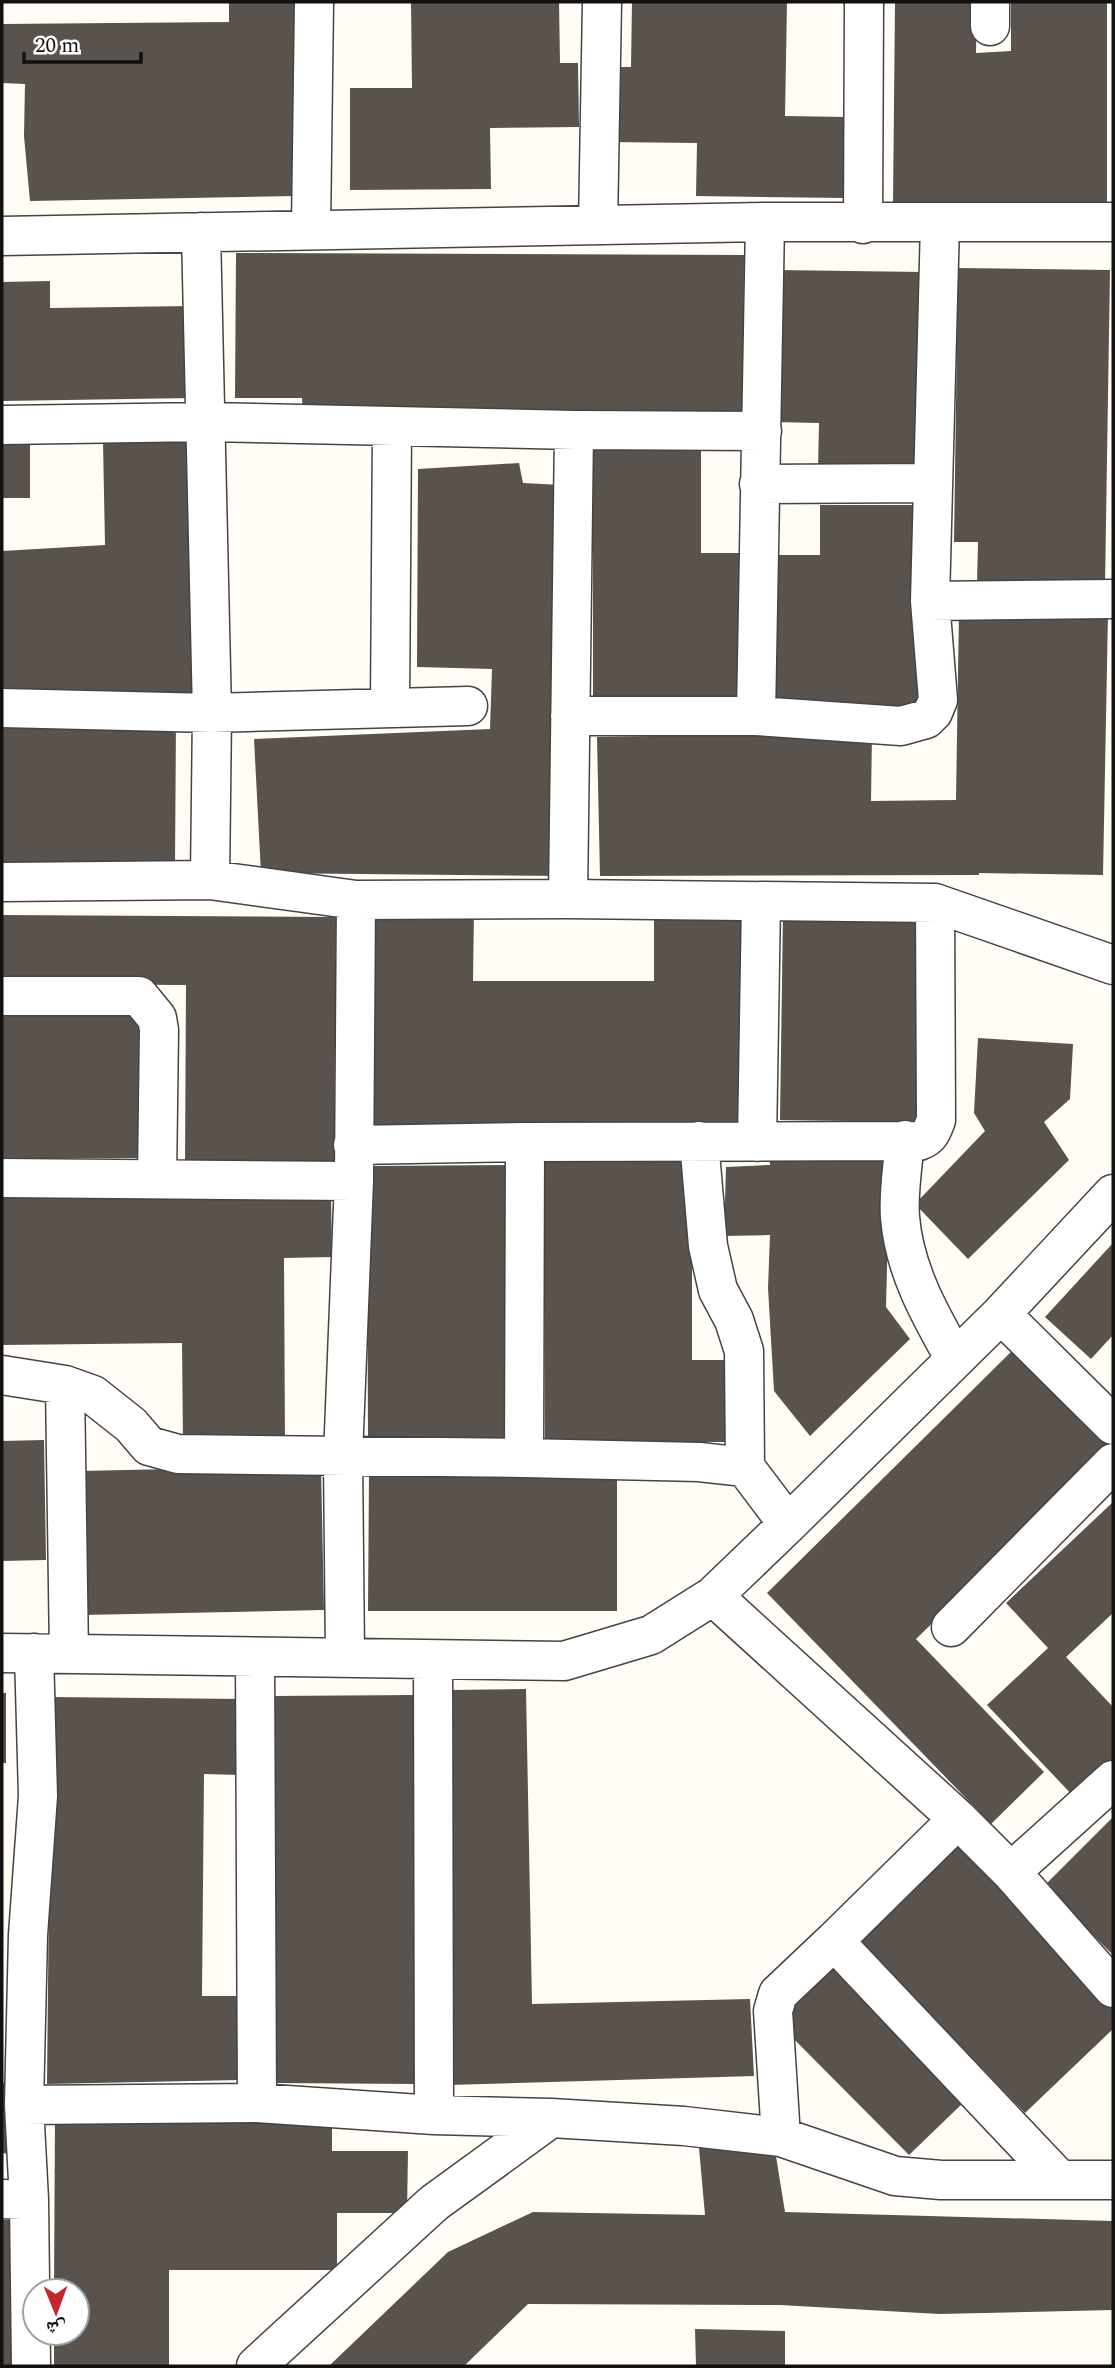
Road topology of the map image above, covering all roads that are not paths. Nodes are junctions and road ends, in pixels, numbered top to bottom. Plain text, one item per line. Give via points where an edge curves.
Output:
1 (314, 2) edge
2 (601, 2) edge
3 (864, 2) edge
4 (765, 222) junction
5 (1113, 222) edge
6 (940, 223) junction
7 (863, 224) junction
8 (598, 225) junction
9 (311, 229) junction
10 (201, 232) junction
11 (2, 236) edge
12 (205, 422) junction
13 (2, 425) edge
14 (392, 427) junction
15 (574, 430) junction
16 (762, 431) junction
17 (932, 483) junction
18 (759, 484) junction
19 (1113, 599) edge
20 (930, 601) junction
21 (467, 706) dead end
22 (390, 707) junction
23 (2, 708) edge
24 (212, 713) junction
25 (570, 716) junction
26 (756, 716) junction
27 (211, 880) junction
28 (2, 882) edge
29 (568, 899) junction
30 (356, 900) junction
31 (761, 901) junction
32 (935, 903) junction
33 (1113, 965) edge
34 (2, 996) edge
35 (905, 1140) junction
36 (699, 1141) junction
37 (525, 1142) junction
38 (757, 1142) junction
39 (354, 1163) junction
40 (2, 1178) edge
41 (158, 1179) junction
42 (1113, 1194) edge
43 (1000, 1314) junction
44 (955, 1359) junction
45 (2, 1375) edge
46 (65, 1385) junction
47 (1113, 1425) edge
48 (343, 1457) junction
49 (524, 1458) junction
50 (1113, 1463) edge
51 (745, 1467) junction
52 (788, 1524) junction
53 (713, 1595) junction
54 (951, 1627) dead end
55 (35, 1653) edge
56 (255, 1657) junction
57 (345, 1657) junction
58 (433, 1660) junction
59 (1113, 1780) edge
60 (958, 1819) junction
61 (1011, 1872) junction
62 (15, 1934) edge
63 (834, 1941) junction
64 (1113, 1988) edge
65 (257, 2103) junction
66 (24, 2105) junction
67 (434, 2115) junction
68 (551, 2118) junction
69 (781, 2137) junction
70 (1058, 2178) junction
71 (1113, 2180) edge
72 (16, 2199) edge
73 (31, 2366) edge
74 (256, 2366) edge

1 - 9 street
2 - 8 street
3 - 7 street
4 - 7 street
4 - 8 street
4 - 16 street
5 - 6 street
6 - 7 street
6 - 17 street
8 - 9 street
9 - 10 street
10 - 11 street
10 - 12 street
12 - 13 street
12 - 14 street
12 - 24 street
14 - 15 street
14 - 22 street
15 - 16 street
15 - 25 street
16 - 18 street
17 - 18 street
17 - 20 street
18 - 26 street
19 - 20 street
20 - 26 street via 938,700 926,719 901,726
21 - 22 street
22 - 24 street
23 - 24 street
24 - 27 street
25 - 26 street
25 - 29 street
27 - 28 street
27 - 30 street
29 - 30 street
29 - 31 street
30 - 39 street
31 - 32 street
31 - 38 street
32 - 33 street
32 - 35 street via 936,1120 925,1139
34 - 41 street via 139,996 157,1018 159,1030
35 - 38 street
35 - 44 street via 900,1217 911,1267 926,1308
36 - 37 street
36 - 38 street
36 - 51 street via 708,1246 718,1290 744,1351
37 - 39 street
37 - 49 street
39 - 41 street
39 - 48 street
40 - 41 street
42 - 43 street
43 - 44 street
43 - 47 street
44 - 52 street
45 - 46 street
46 - 48 street via 93,1395 149,1446 178,1454
46 - 55 street
48 - 49 street
48 - 57 street
49 - 51 street
50 - 54 street
51 - 52 street
52 - 53 street
53 - 58 street via 651,1636 564,1661
53 - 60 street
55 - 56 street
55 - 62 street via 38,1796
56 - 57 street
56 - 65 street
57 - 58 street
58 - 67 street
59 - 61 street
60 - 61 street
60 - 63 street
61 - 64 street
62 - 66 street
63 - 69 street via 775,2001
63 - 70 street
65 - 66 street
65 - 67 street
66 - 72 street
67 - 68 street
68 - 69 street
68 - 74 street via 434,2203
69 - 70 street via 895,2176
70 - 71 street
72 - 73 street

